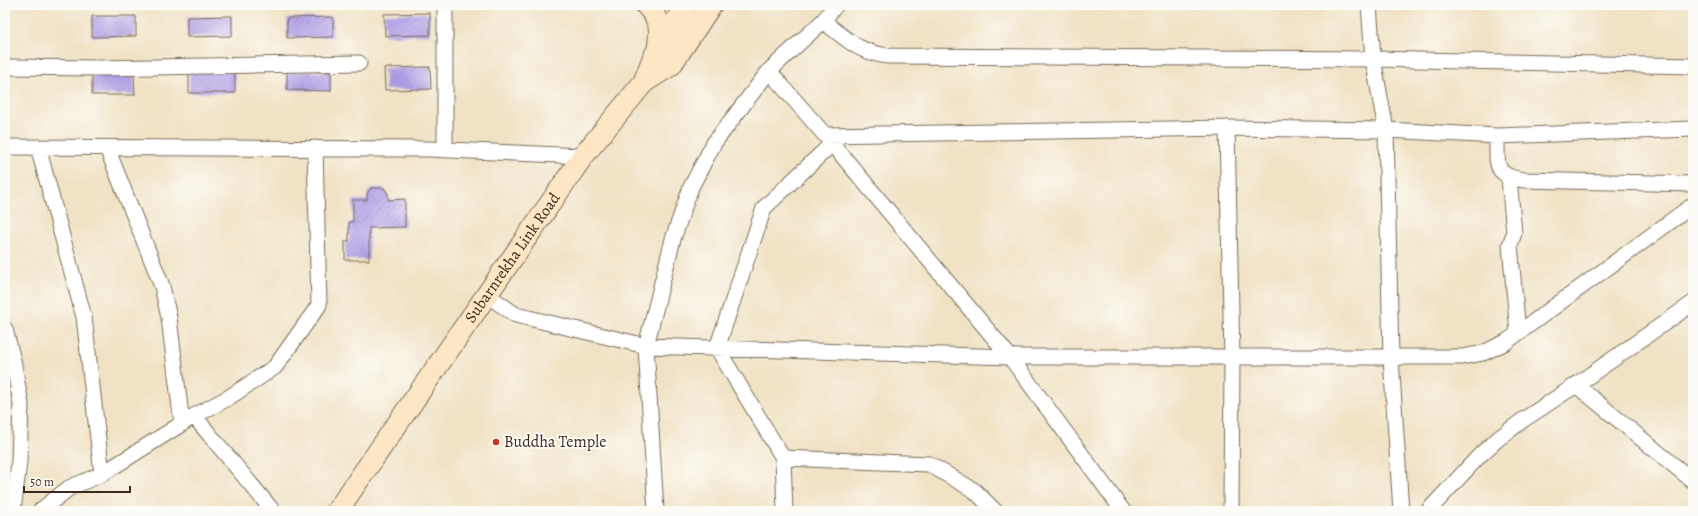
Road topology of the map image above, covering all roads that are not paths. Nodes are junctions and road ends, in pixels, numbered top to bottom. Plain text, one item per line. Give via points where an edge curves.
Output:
1 (445, 5) edge
2 (646, 5) edge
3 (686, 5) edge
4 (711, 5) edge
5 (836, 5) edge
6 (1369, 5) edge
7 (823, 21) junction
8 (658, 50) junction
9 (1374, 59) junction
10 (359, 63) dead end
11 (1693, 66) edge
12 (5, 67) edge
13 (769, 71) junction
14 (644, 82) junction
15 (1227, 128) junction
16 (1693, 129) edge
17 (1386, 130) junction
18 (1497, 136) junction
19 (833, 138) junction
20 (5, 147) edge
21 (38, 147) junction
22 (107, 148) junction
23 (315, 148) junction
24 (445, 150) junction
25 (583, 156) junction
26 (1509, 178) junction
27 (1693, 184) edge
28 (1693, 205) edge
29 (487, 295) junction
30 (1693, 303) edge
31 (5, 329) edge
32 (1518, 333) junction
33 (646, 346) junction
34 (718, 348) junction
35 (1010, 358) junction
36 (1232, 358) junction
37 (1391, 358) junction
38 (1576, 385) junction
39 (188, 420) junction
40 (783, 458) junction
41 (102, 474) junction
42 (1693, 481) edge
43 (13, 511) edge
44 (40, 511) edge
45 (273, 511) edge
46 (337, 511) edge
47 (656, 511) edge
48 (785, 511) edge
49 (995, 511) edge
50 (1123, 511) edge
51 (1231, 511) edge
52 (1400, 511) edge
53 (1428, 511) edge

1 - 24 street
2 - 8 street via 659,23 661,34
3 - 8 street, Subarnrekha Link Road
4 - 14 street via 671,65
5 - 7 street
6 - 9 street
7 - 9 street via 857,47 871,54 888,56
7 - 13 street
8 - 14 street, Subarnrekha Link Road
9 - 11 street
9 - 17 street
10 - 12 street via 99,68
13 - 19 street
13 - 33 street via 714,143 691,187 673,239
14 - 25 street, Subarnrekha Link Road
15 - 17 street
15 - 19 street
15 - 36 street
16 - 18 street
17 - 18 street
17 - 37 street
18 - 26 street via 1498,165 1501,172
19 - 34 street via 764,208
19 - 35 street
20 - 21 street
21 - 22 street
21 - 41 street via 84,317
22 - 23 street
22 - 39 street via 162,286
23 - 24 street
23 - 39 street via 320,305 276,367
24 - 25 street
25 - 29 street, Subarnrekha Link Road
26 - 27 street
26 - 32 street via 1514,233 1510,245
28 - 32 street
29 - 33 street via 516,315
29 - 46 street, Subarnrekha Link Road
30 - 38 street
31 - 43 street via 21,404 19,462
32 - 37 street via 1483,353 1462,357
33 - 34 street
33 - 47 street
34 - 35 street
34 - 40 street
35 - 36 street
35 - 50 street
36 - 37 street
36 - 51 street
37 - 52 street
38 - 42 street
38 - 53 street via 1523,420 1480,455
39 - 41 street
39 - 45 street
40 - 48 street
40 - 49 street via 929,464 975,492
41 - 44 street via 69,488

